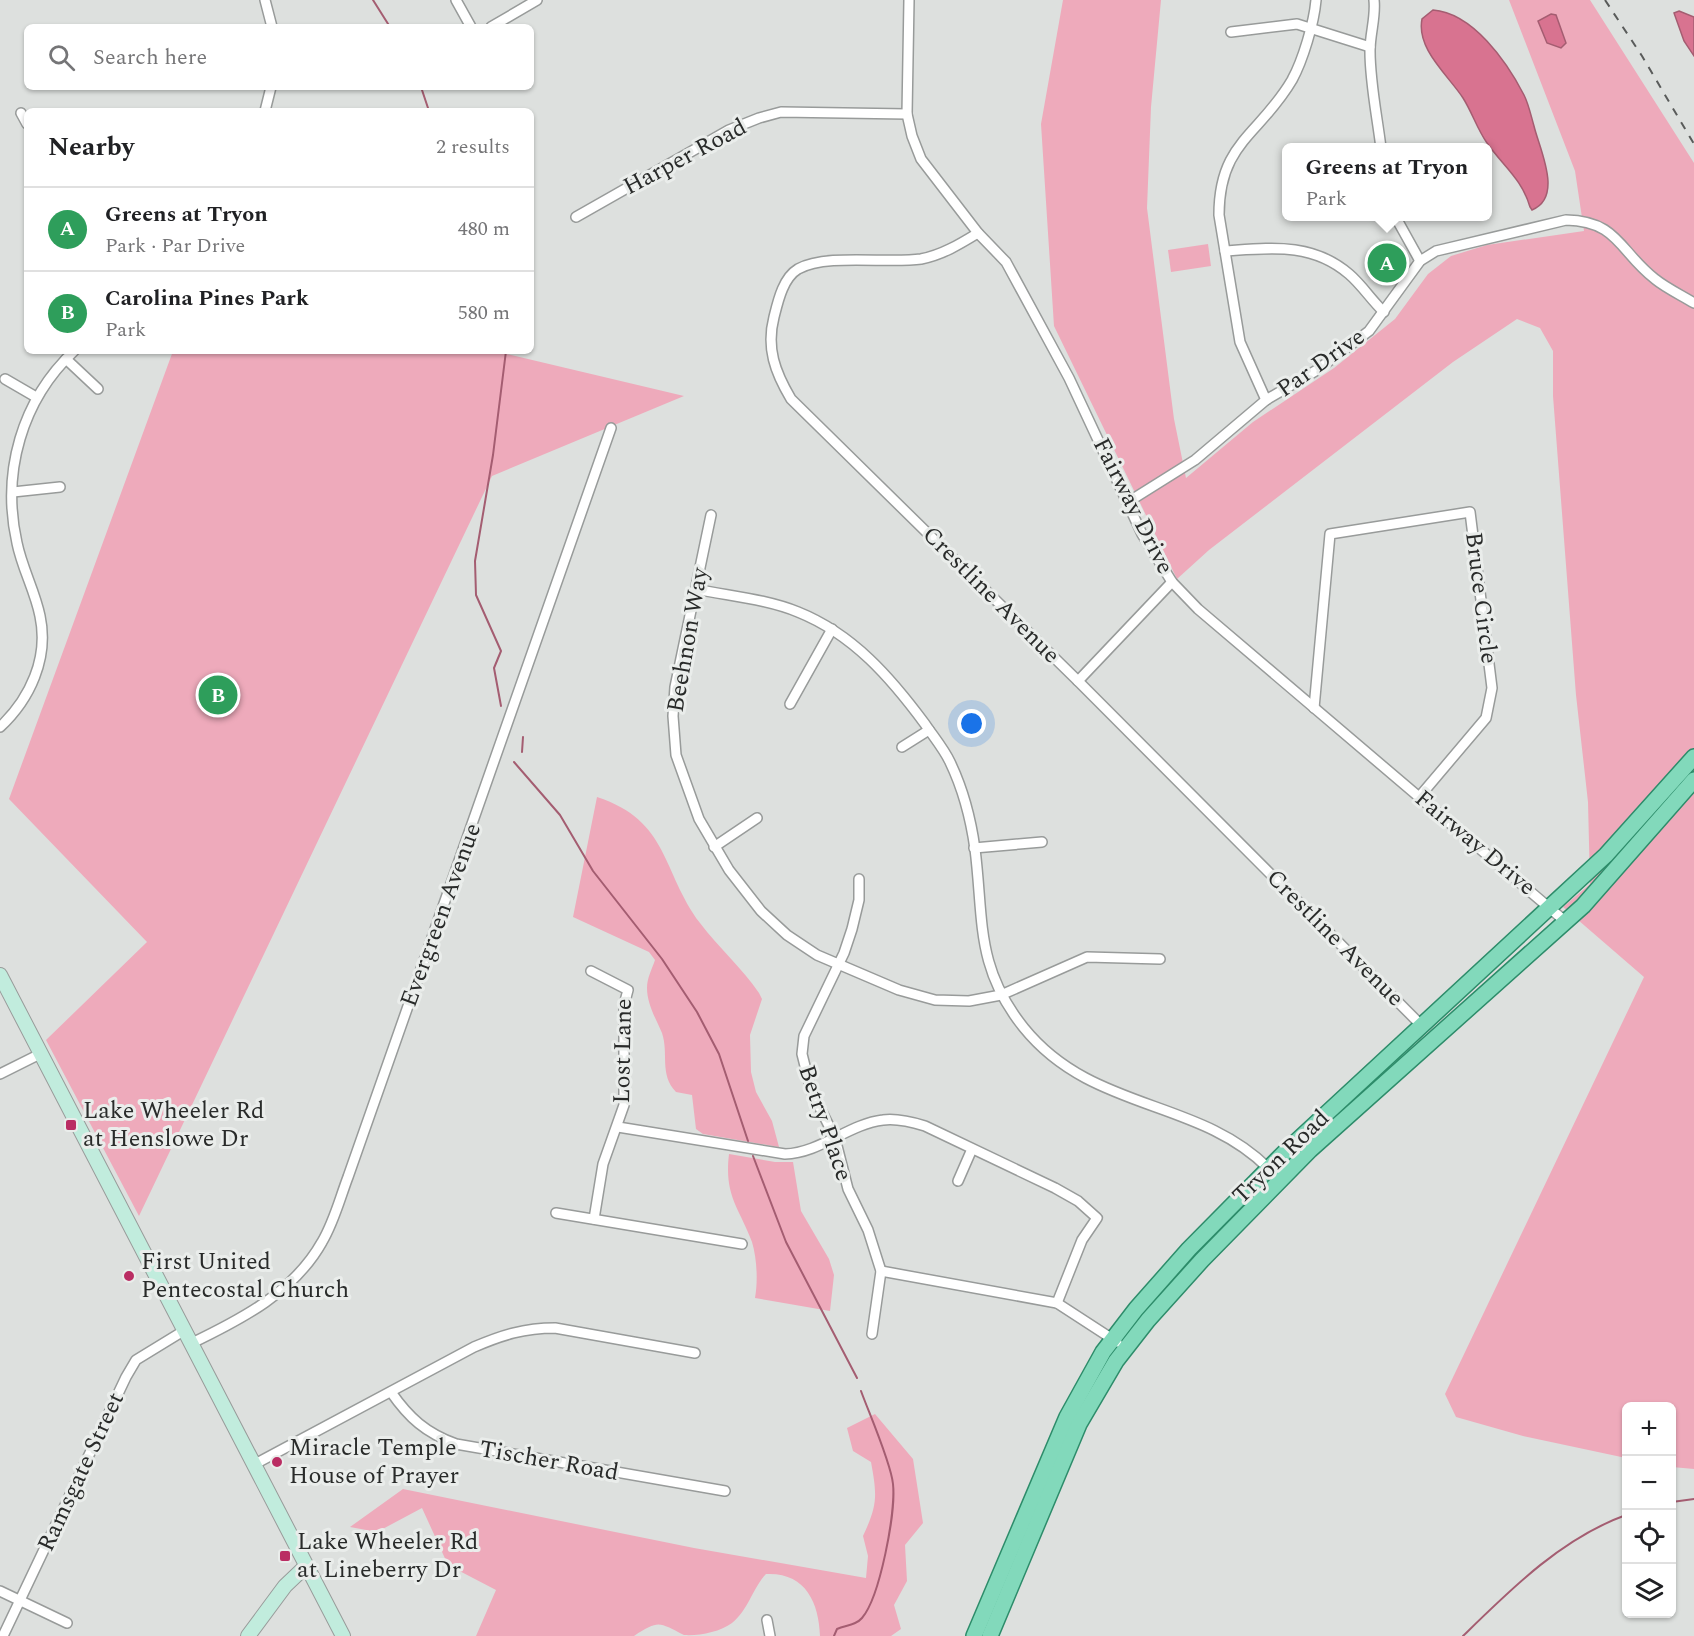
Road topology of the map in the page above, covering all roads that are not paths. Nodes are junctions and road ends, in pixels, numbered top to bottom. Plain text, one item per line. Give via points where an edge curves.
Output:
1 (265, 0) edge
2 (456, 0) edge
3 (537, 0) edge
4 (909, 0) edge
5 (1316, 0) edge
6 (1374, 0) edge
7 (271, 24) edge
8 (469, 24) edge
9 (496, 24) edge
10 (1310, 28) junction
11 (1231, 32) dead end
12 (1370, 47) junction
13 (270, 90) edge
14 (266, 108) edge
15 (21, 113) dead end
16 (907, 114) junction
17 (24, 118) edge
18 (1381, 143) edge
19 (576, 217) dead end
20 (1398, 221) edge
21 (978, 233) junction
22 (1225, 252) junction
23 (1420, 261) junction
24 (1694, 303) edge
25 (1384, 312) junction
26 (71, 354) edge
27 (66, 359) junction
28 (5, 379) dead end
29 (98, 389) dead end
30 (36, 397) junction
31 (1266, 400) junction
32 (611, 429) dead end
33 (60, 487) dead end
34 (13, 492) junction
35 (1128, 502) junction
36 (711, 514) dead end
37 (1172, 582) junction
38 (696, 589) junction
39 (832, 629) junction
40 (1078, 681) junction
41 (790, 704) dead end
42 (1314, 708) junction
43 (0, 727) edge
44 (929, 730) junction
45 (902, 747) dead end
46 (1694, 757) edge
47 (1694, 780) edge
48 (1420, 796) junction
49 (757, 818) dead end
50 (1042, 842) dead end
51 (714, 847) junction
52 (974, 848) junction
53 (859, 879) dead end
54 (1550, 907) junction
55 (1566, 922) junction
56 (1160, 959) dead end
57 (838, 965) junction
58 (591, 971) dead end
59 (0, 975) edge
60 (1001, 995) junction
61 (1421, 1025) junction
62 (40, 1054) junction
63 (0, 1074) edge
64 (618, 1127) junction
65 (835, 1138) junction
66 (972, 1149) junction
67 (1268, 1168) junction
68 (958, 1181) dead end
69 (556, 1213) dead end
70 (594, 1220) junction
71 (742, 1244) dead end
72 (882, 1271) junction
73 (1057, 1303) junction
74 (185, 1330) junction
75 (872, 1334) dead end
76 (1112, 1339) junction
77 (192, 1343) junction
78 (1126, 1348) junction
79 (694, 1353) dead end
80 (391, 1392) junction
81 (255, 1464) junction
82 (725, 1491) dead end
83 (305, 1567) junction
84 (0, 1591) edge
85 (20, 1600) junction
86 (767, 1620) dead end
87 (67, 1623) dead end
88 (3, 1636) edge
89 (248, 1636) edge
90 (343, 1636) edge
91 (770, 1636) edge
92 (974, 1636) edge
93 (990, 1636) edge

1 - 7 street
2 - 8 street
3 - 9 street
4 - 16 street, Fairway Drive
5 - 10 street
6 - 12 street via 1376,12
10 - 11 street via 1297,24
10 - 12 street
10 - 22 street via 1293,78 1228,162 1219,194
12 - 18 street
13 - 14 street
15 - 17 street
16 - 19 street, Harper Road via 782,112 759,118 729,130
16 - 21 street, Fairway Drive via 921,159
20 - 23 street
21 - 35 street, Fairway Drive via 1006,262 1069,378
21 - 40 street, Crestline Avenue via 937,255 918,259 816,264 798,269 788,280 776,308 771,344 773,364 791,399
22 - 25 street via 1266,248 1314,253 1350,275
22 - 31 street via 1240,342
23 - 24 street, Par Drive via 1436,251 1496,236 1566,220 1586,220 1603,226 1655,279
23 - 25 street, Par Drive
25 - 31 street, Par Drive via 1369,331 1317,370
26 - 27 street
27 - 29 street
27 - 30 street
28 - 30 street
30 - 34 street via 19,440
31 - 35 street, Par Drive via 1195,460
32 - 77 street, Evergreen Avenue via 322,1242 277,1294 249,1314
33 - 34 street
34 - 43 street via 17,542 40,617 41,645 31,688
35 - 37 street, Fairway Drive via 1142,534
36 - 38 street, Beehnon Way
37 - 40 street
37 - 42 street, Fairway Drive
38 - 39 street via 797,611
38 - 51 street, Beehnon Way via 675,687 673,716 676,755 684,782
39 - 41 street
39 - 44 street via 882,669
40 - 61 street, Crestline Avenue
42 - 48 street, Fairway Drive
42 - 48 street, Bruce Circle via 1330,534 1470,512 1492,688 1486,718
44 - 45 street
44 - 52 street via 950,761 967,807
46 - 54 main road, Tryon Road via 1606,855
47 - 55 main road, Tryon Road
48 - 54 street, Fairway Drive
49 - 51 street
50 - 52 street
51 - 57 street, Beehnon Way via 761,911 787,935
52 - 60 street via 987,962
53 - 57 street, Betry Place via 852,929
54 - 55 street, Fairway Drive
54 - 61 main road, Tryon Road
55 - 78 main road, Tryon Road via 1296,1163 1187,1276
56 - 60 street, Beehnon Way via 1087,957
57 - 60 street, Beehnon Way via 935,1000 969,1001
57 - 65 street, Betry Place via 804,1036 802,1054 811,1090
58 - 64 street, Lost Lane via 628,990 624,1005 624,1105
59 - 62 main road
60 - 67 street via 1042,1049 1064,1067 1110,1090 1216,1131
61 - 67 main road, Tryon Road
62 - 63 street
62 - 74 main road
64 - 65 street via 785,1154
64 - 70 street, Lost Lane via 603,1164
65 - 66 street via 882,1120 904,1120
65 - 72 street, Betry Place via 848,1189
66 - 68 street
66 - 73 street via 1055,1188 1097,1218 1082,1240
67 - 76 main road, Tryon Road via 1166,1274
69 - 70 street
70 - 71 street
72 - 73 street
72 - 75 street, Betry Place
73 - 76 street
74 - 77 main road
74 - 85 street, Ramsgate Street via 136,1360
76 - 78 street
76 - 92 main road, Tryon Road via 1079,1393 1050,1453
77 - 81 main road
78 - 93 main road, Tryon Road via 1071,1440
79 - 80 street via 534,1327 506,1333 474,1347
80 - 81 street
80 - 82 street, Tischer Road via 418,1425 433,1436 456,1444
81 - 83 main road
83 - 89 main road via 285,1586
83 - 90 main road
84 - 85 street
85 - 87 street
85 - 88 street, Ramsgate Street
86 - 91 street

